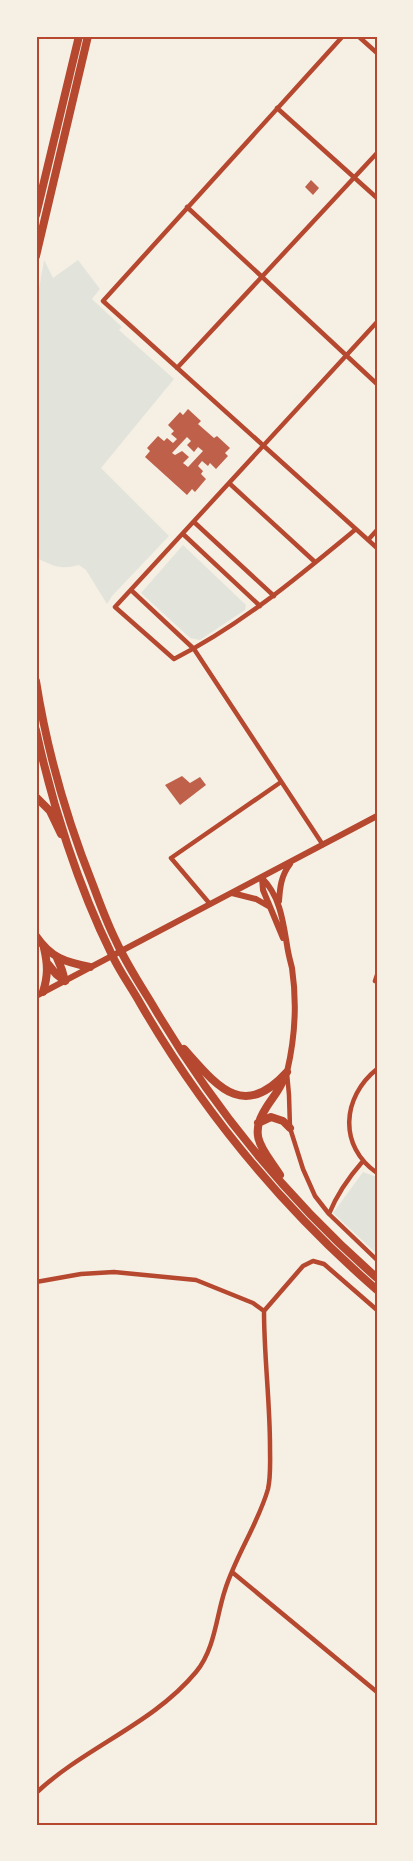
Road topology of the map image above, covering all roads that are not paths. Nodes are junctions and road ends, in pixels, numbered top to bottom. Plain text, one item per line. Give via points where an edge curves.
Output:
1 (79, 36) edge
2 (88, 36) edge
3 (342, 36) edge
4 (358, 36) edge
5 (377, 53) edge
6 (277, 108) junction
7 (377, 153) edge
8 (354, 177) junction
9 (377, 198) edge
10 (187, 207) junction
11 (36, 215) edge
12 (36, 256) edge
13 (262, 277) junction
14 (377, 322) edge
15 (346, 356) junction
16 (177, 368) junction
17 (377, 384) edge
18 (263, 446) junction
19 (229, 483) junction
20 (194, 522) junction
21 (356, 529) junction
22 (377, 530) edge
23 (182, 534) junction
24 (368, 540) junction
25 (377, 548) edge
26 (315, 562) junction
27 (131, 590) junction
28 (274, 596) junction
29 (260, 606) junction
30 (194, 649) junction
31 (36, 681) edge
32 (36, 730) edge
33 (281, 782) junction
34 (36, 797) edge
35 (377, 816) edge
36 (323, 845) junction
37 (293, 862) junction
38 (80, 878) junction
39 (262, 878) junction
40 (232, 893) junction
41 (210, 904) junction
42 (279, 904) junction
43 (270, 907) junction
44 (36, 936) edge
45 (287, 947) junction
46 (44, 948) junction
47 (57, 958) junction
48 (48, 964) junction
49 (90, 968) junction
50 (377, 975) edge
51 (64, 981) junction
52 (375, 981) dead end
53 (40, 994) edge
54 (165, 1026) junction
55 (377, 1069) edge
56 (287, 1072) junction
57 (258, 1123) junction
58 (290, 1128) junction
59 (363, 1161) junction
60 (377, 1173) edge
61 (291, 1193) junction
62 (329, 1214) junction
63 (377, 1260) edge
64 (377, 1278) edge
65 (36, 1282) edge
66 (377, 1290) edge
67 (377, 1310) edge
68 (264, 1311) junction
69 (232, 1572) junction
70 (377, 1692) edge
71 (36, 1793) edge

1 - 11 highway
2 - 12 highway
3 - 6 street
4 - 5 street
6 - 8 street
6 - 10 street
7 - 8 street
8 - 9 street
8 - 13 street
10 - 13 street
10 - 16 street via 103,301
13 - 15 street
13 - 16 street
14 - 15 street
15 - 17 street
15 - 18 street
16 - 18 street
18 - 19 street
18 - 21 street
19 - 20 street
19 - 26 street
20 - 23 street
20 - 28 street
21 - 24 street
21 - 26 street
22 - 24 street
23 - 27 street
23 - 29 street
24 - 25 street
26 - 28 street
27 - 30 street
27 - 30 street via 115,607 174,660
28 - 29 street
29 - 30 street
30 - 33 street
31 - 54 highway via 51,753 80,850 113,935
32 - 38 highway via 53,797
33 - 36 street
33 - 41 street via 171,858
34 - 38 highway via 50,811
35 - 36 main road
36 - 37 main road
37 - 39 main road
37 - 42 main road via 280,883
38 - 66 highway via 119,968 201,1097 246,1157 308,1226
39 - 40 main road
39 - 42 main road
39 - 43 main road
40 - 41 main road
40 - 43 main road via 256,899
41 - 49 main road
42 - 45 main road
43 - 45 main road
44 - 46 highway
45 - 56 main road via 295,1001 292,1051
46 - 47 highway
46 - 48 highway
47 - 49 highway
47 - 51 highway
48 - 51 highway
48 - 53 highway via 48,977
49 - 51 main road
50 - 52 street
51 - 53 main road
54 - 56 highway via 214,1083 230,1093 247,1096 264,1092
54 - 61 highway via 232,1124
55 - 59 street via 360,1086 350,1111 351,1137
56 - 57 highway
56 - 58 street
57 - 58 highway via 271,1117 283,1121
57 - 61 highway via 258,1141
58 - 62 street via 315,1196
59 - 60 street
59 - 62 street via 345,1183
61 - 64 highway
62 - 63 street
65 - 68 street via 114,1272 196,1280 253,1303
67 - 68 street via 324,1264 313,1262 303,1266
68 - 69 street via 270,1428 268,1488
69 - 70 street
69 - 71 street via 211,1645 196,1672 155,1710 76,1761

